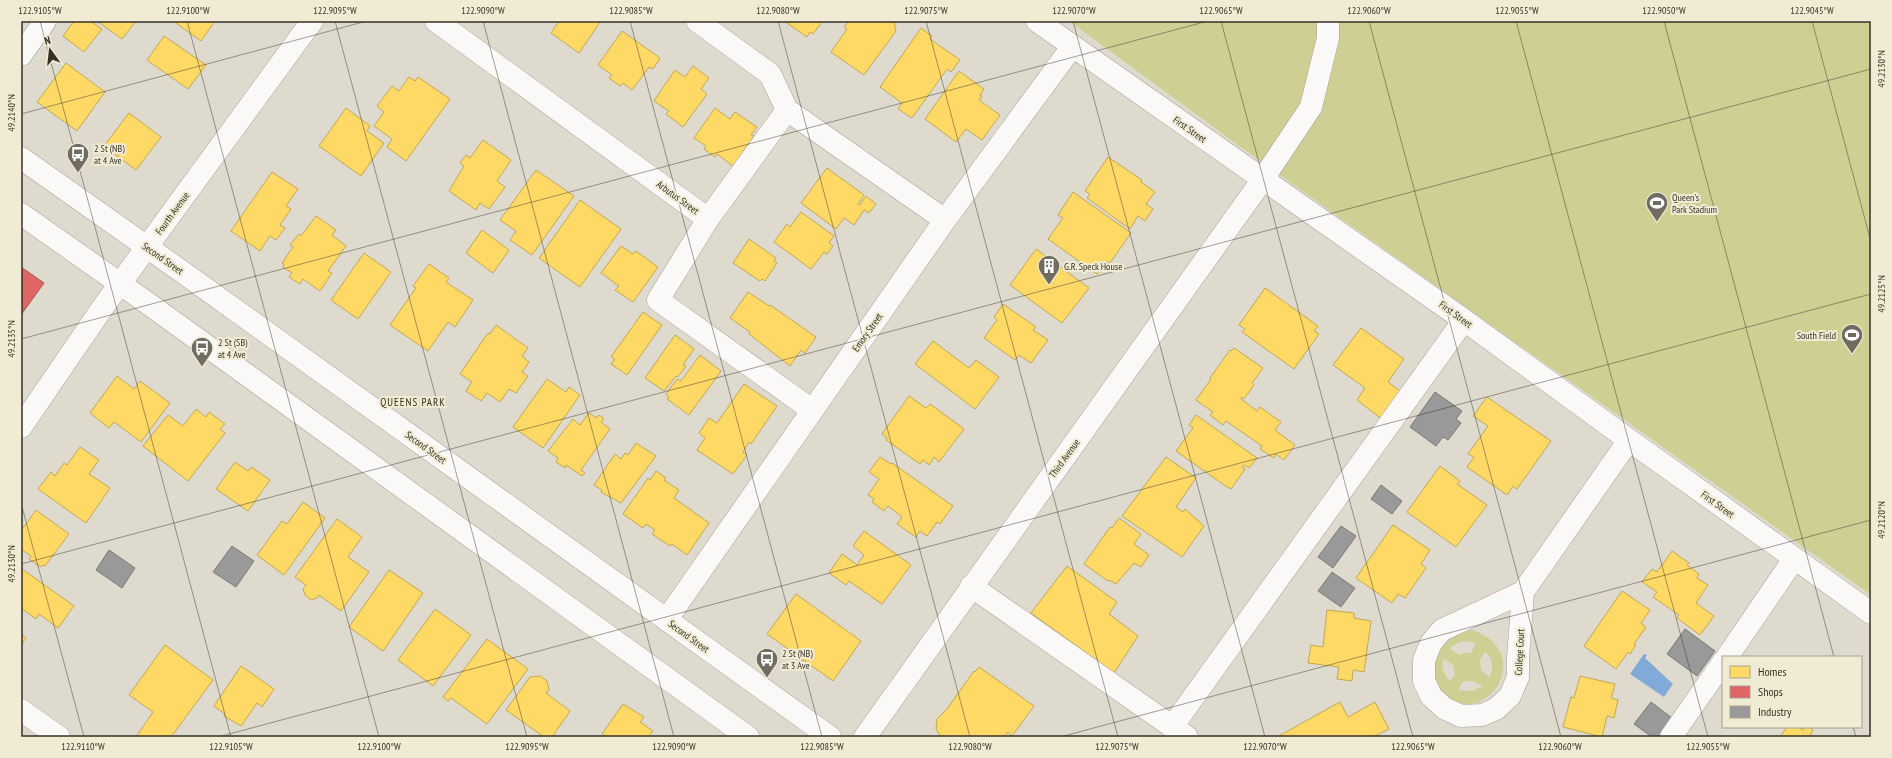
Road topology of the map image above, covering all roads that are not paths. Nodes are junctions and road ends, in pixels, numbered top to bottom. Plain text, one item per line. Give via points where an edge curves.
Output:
1 (45, 21) edge
2 (312, 21) edge
3 (436, 21) edge
4 (697, 21) edge
5 (1037, 21) edge
6 (1331, 26) edge
7 (1072, 47) junction
8 (21, 55) edge
9 (787, 110) junction
10 (21, 158) edge
11 (1263, 179) junction
12 (21, 214) edge
13 (708, 219) junction
14 (945, 220) junction
15 (147, 247) junction
16 (120, 284) junction
17 (1464, 320) junction
18 (812, 410) junction
19 (21, 427) edge
20 (1629, 440) junction
21 (1794, 559) junction
22 (971, 586) junction
23 (1523, 592) junction
24 (1871, 613) edge
25 (666, 619) junction
26 (1728, 656) edge
27 (1722, 663) edge
28 (21, 710) edge
29 (1179, 732) edge
30 (58, 737) edge
31 (748, 737) edge
32 (830, 737) edge
33 (865, 737) edge
34 (1672, 737) edge

1 - 8 street
2 - 15 street, Fourth Avenue
3 - 13 street, Arbutus Street
4 - 9 street via 770,74
5 - 7 street, First Street
6 - 11 street, Third Avenue via 1311,108
7 - 11 street, First Street
7 - 14 street, Emory Street
9 - 13 street
9 - 14 street
10 - 15 street, Second Street
11 - 17 street, First Street
11 - 22 street, Third Avenue
12 - 16 street
13 - 18 street, Arbutus Street via 658,300
14 - 18 street, Emory Street
15 - 16 street, Fourth Avenue
15 - 25 street, Second Street
16 - 19 street, Fourth Avenue
16 - 31 street
17 - 20 street, First Street
17 - 29 street
18 - 25 street, Emory Street
20 - 21 street, First Street
20 - 23 street, College Court
21 - 24 street, First Street
21 - 26 street
22 - 29 street
22 - 33 street, Third Avenue
23 - 23 street, College Court via 1442,630 1431,642 1424,660 1424,681 1431,696 1444,708 1461,716 1482,716 1496,709 1510,696 1518,677
25 - 32 street, Second Street
27 - 34 street
28 - 30 street

